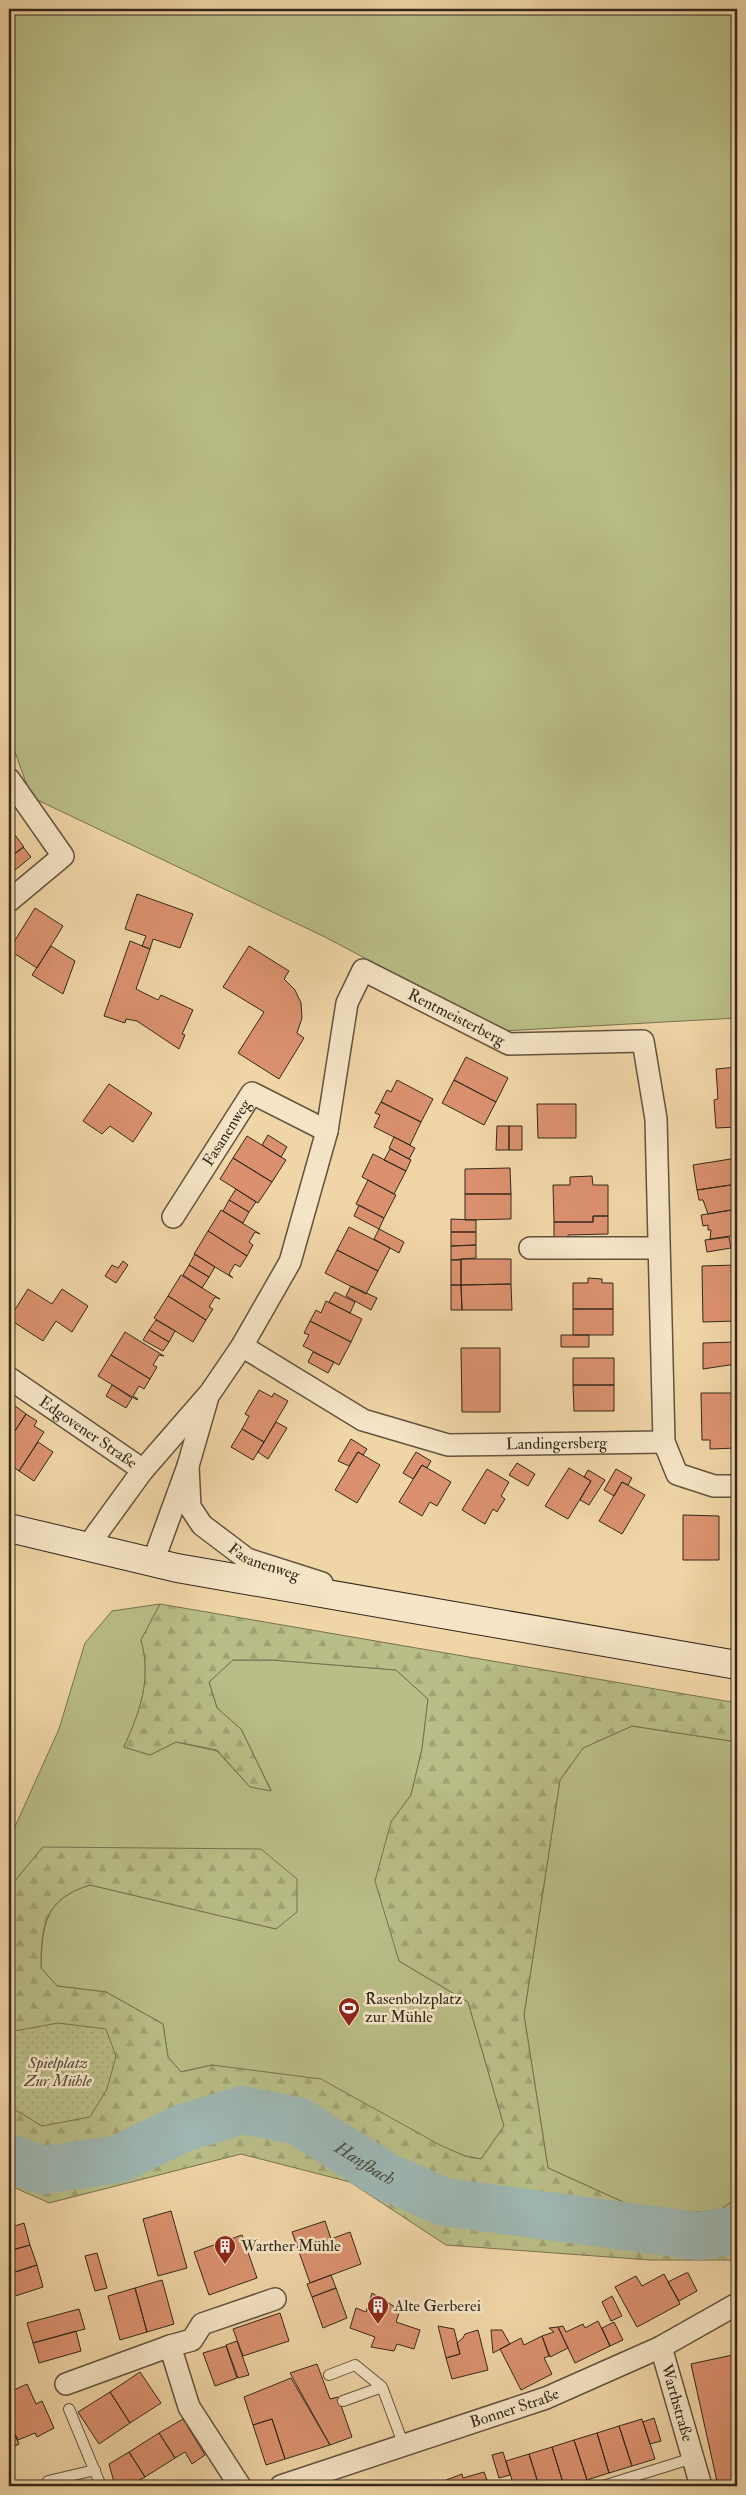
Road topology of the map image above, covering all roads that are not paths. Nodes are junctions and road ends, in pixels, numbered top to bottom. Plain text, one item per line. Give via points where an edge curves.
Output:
1 (9, 779) edge
2 (9, 901) edge
3 (363, 970) joint
4 (326, 1131) junction
5 (173, 1217) dead end
6 (530, 1248) dead end
7 (658, 1248) junction
8 (242, 1346) junction
9 (9, 1378) edge
10 (210, 1393) junction
11 (664, 1442) junction
12 (188, 1466) junction
13 (143, 1470) junction
14 (737, 1486) edge
15 (9, 1528) edge
16 (87, 1547) junction
17 (153, 1562) junction
18 (394, 1606) junction
19 (737, 1665) edge
20 (275, 2300) dead end
21 (737, 2304) edge
22 (170, 2346) junction
23 (661, 2347) junction
24 (329, 2375) dead end
25 (66, 2384) dead end
26 (382, 2386) junction
27 (343, 2401) dead end
28 (69, 2409) dead end
29 (404, 2446) junction
30 (693, 2458) junction
31 (95, 2470) junction
32 (48, 2482) dead end
33 (306, 2482) edge
34 (101, 2486) edge
35 (240, 2486) edge
36 (281, 2486) edge
37 (603, 2486) edge
38 (701, 2486) edge

1 - 2 street via 63,856
3 - 4 street, Fasanenweg via 347,1003
3 - 7 street, Rentmeisterberg via 510,1044 643,1041 656,1119
4 - 5 street, Fasanenweg via 252,1092
4 - 8 street, Fasanenweg via 290,1262
6 - 7 street
7 - 11 street
8 - 10 street, Fasanenweg
8 - 11 street, Landingersberg via 364,1420 448,1445
9 - 13 street, Edgovener Straße
10 - 12 street, Fasanenweg
10 - 13 street, Fasanenweg
11 - 14 street via 677,1474 714,1486
12 - 17 street, Fasanenweg
12 - 18 street, Fasanenweg via 190,1508 202,1525 247,1559
13 - 16 street, Fasanenweg
15 - 16 main road
16 - 17 main road
17 - 18 main road
18 - 19 main road
20 - 22 street via 202,2324 192,2340
21 - 23 street, Bonner Straße
22 - 25 street
22 - 35 street via 188,2407
23 - 29 street, Bonner Straße via 546,2398
23 - 30 street, Warthstraße
24 - 26 lane via 355,2365
26 - 27 lane
26 - 29 lane
28 - 31 lane
29 - 33 street, Bonner Straße
30 - 37 lane, Warthstraße
30 - 38 street, Warthstraße
31 - 32 lane
31 - 34 lane
33 - 36 street, Bonner Straße

